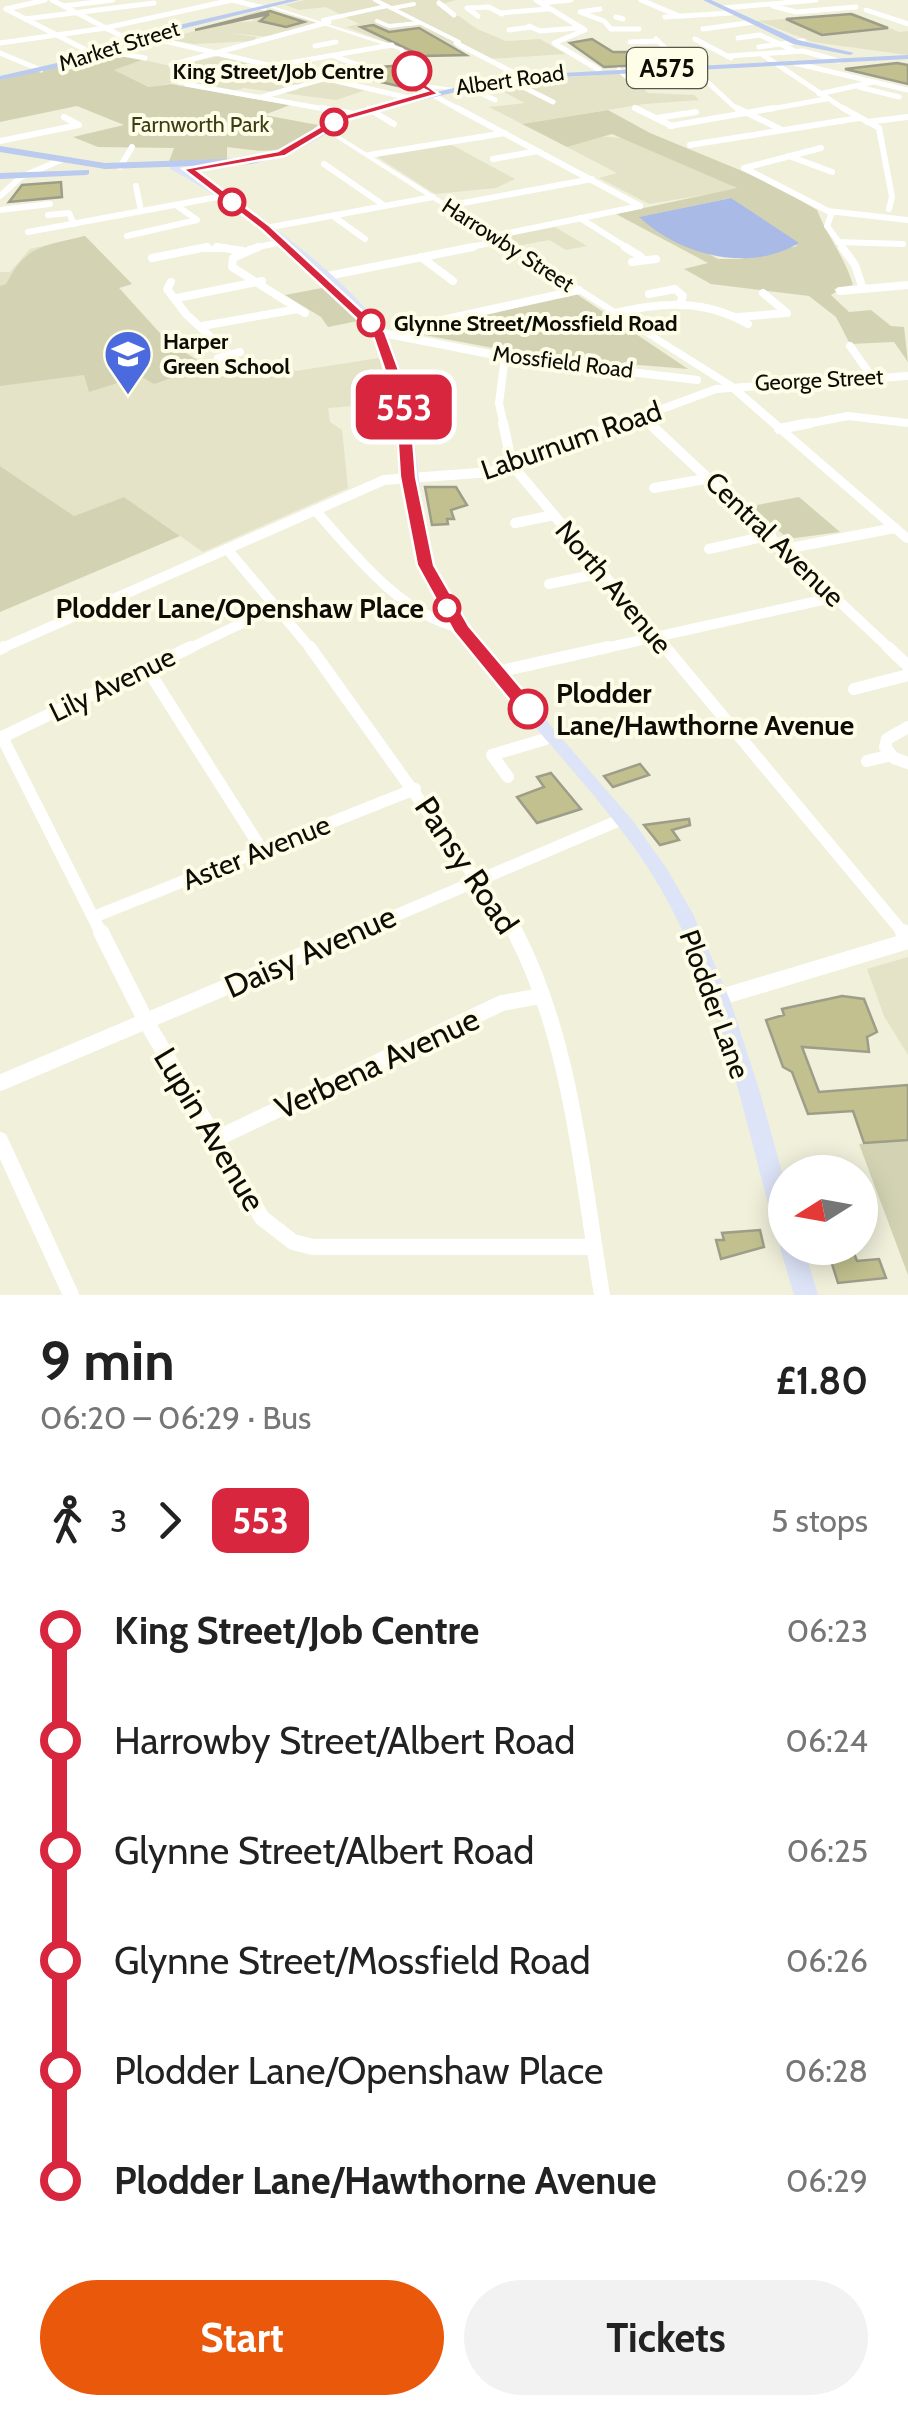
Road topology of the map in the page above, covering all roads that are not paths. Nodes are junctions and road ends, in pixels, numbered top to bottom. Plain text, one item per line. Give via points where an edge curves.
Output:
1 (48, 0) edge
2 (112, 0) edge
3 (188, 0) edge
4 (232, 0) edge
5 (296, 0) edge
6 (374, 0) edge
7 (453, 0) edge
8 (571, 0) edge
9 (642, 0) edge
10 (706, 0) edge
11 (737, 0) edge
12 (816, 0) edge
13 (835, 0) edge
14 (151, 1) edge
15 (538, 2) edge
16 (414, 4) dead end
17 (769, 4) junction
18 (269, 5) edge
19 (63, 6) junction
20 (750, 6) junction
21 (201, 7) junction
22 (388, 7) junction
23 (5, 8) edge
24 (116, 8) junction
25 (724, 8) junction
26 (602, 9) dead end
27 (861, 9) junction
28 (290, 10) junction
29 (548, 10) junction
30 (76, 12) junction
31 (172, 13) junction
32 (735, 13) junction
33 (130, 15) dead end
34 (454, 15) dead end
35 (478, 16) dead end
36 (584, 17) junction
37 (681, 17) junction
38 (666, 18) dead end
39 (25, 19) junction
40 (619, 19) dead end
41 (562, 20) junction
42 (326, 21) junction
43 (380, 21) dead end
44 (604, 21) junction
45 (544, 22) dead end
46 (754, 22) junction
47 (418, 23) junction
48 (908, 24) edge
49 (105, 28) junction
50 (582, 28) junction
51 (640, 28) dead end
52 (703, 29) dead end
53 (558, 30) junction
54 (518, 35) dead end
55 (54, 36) junction
56 (143, 36) junction
57 (738, 38) dead end
58 (696, 39) dead end
59 (129, 40) junction
60 (336, 42) dead end
61 (629, 42) dead end
62 (659, 42) junction
63 (462, 43) joint
64 (777, 43) junction
65 (796, 43) junction
66 (392, 45) junction
67 (759, 46) dead end
68 (0, 48) edge
69 (644, 48) dead end
70 (732, 49) dead end
71 (718, 50) junction
72 (96, 51) junction
73 (225, 53) junction
74 (763, 54) junction
75 (335, 55) junction
76 (728, 56) junction
77 (843, 57) junction
78 (145, 58) dead end
79 (877, 59) junction
80 (907, 60) edge
81 (781, 63) junction
82 (794, 63) junction
83 (171, 65) dead end
84 (278, 65) junction
85 (359, 65) dead end
86 (742, 65) junction
87 (688, 67) junction
88 (41, 70) junction
89 (599, 70) junction
90 (619, 70) junction
91 (506, 73) junction
92 (540, 74) junction
93 (0, 78) edge
94 (329, 78) junction
95 (874, 82) junction
96 (464, 85) junction
97 (296, 87) joint
98 (681, 87) dead end
99 (859, 87) junction
100 (451, 88) junction
101 (908, 90) edge
102 (428, 91) junction
103 (819, 94) junction
104 (899, 97) dead end
105 (260, 98) junction
106 (504, 98) dead end
107 (826, 99) junction
108 (405, 101) junction
109 (553, 102) dead end
110 (635, 108) dead end
111 (369, 109) junction
112 (696, 112) dead end
113 (354, 114) junction
114 (744, 114) junction
115 (62, 117) dead end
116 (908, 117) edge
117 (657, 118) junction
118 (863, 120) junction
119 (79, 124) junction
120 (394, 124) dead end
121 (91, 125) dead end
122 (671, 126) junction
123 (780, 129) junction
124 (321, 130) junction
125 (505, 133) junction
126 (704, 142) junction
127 (0, 145) edge
128 (690, 145) dead end
129 (132, 147) dead end
130 (818, 150) dead end
131 (538, 151) junction
132 (369, 155) junction
133 (789, 156) junction
134 (492, 159) dead end
135 (62, 160) junction
136 (324, 164) dead end
137 (121, 166) junction
138 (147, 168) junction
139 (190, 170) junction
140 (832, 172) dead end
141 (0, 176) edge
142 (21, 177) junction
143 (592, 179) junction
144 (136, 186) dead end
145 (0, 196) edge
146 (223, 196) junction
147 (433, 197) junction
148 (50, 204) dead end
149 (176, 205) junction
150 (385, 206) junction
151 (447, 206) junction
152 (889, 209) dead end
153 (0, 210) edge
154 (141, 211) junction
155 (832, 212) junction
156 (48, 215) dead end
157 (333, 216) junction
158 (580, 218) junction
159 (908, 220) edge
160 (74, 224) junction
161 (266, 228) junction
162 (28, 232) dead end
163 (125, 236) dead end
164 (365, 237) dead end
165 (498, 238) junction
166 (282, 242) junction
167 (838, 242) junction
168 (897, 245) dead end
169 (243, 250) junction
170 (421, 258) junction
171 (150, 259) dead end
172 (656, 259) dead end
173 (322, 277) junction
174 (453, 280) dead end
175 (904, 280) dead end
176 (262, 282) junction
177 (165, 285) dead end
178 (863, 289) junction
179 (579, 290) junction
180 (840, 291) dead end
181 (657, 295) dead end
182 (761, 296) dead end
183 (177, 298) junction
184 (681, 301) junction
185 (615, 313) junction
186 (738, 317) junction
187 (748, 324) dead end
188 (202, 326) junction
189 (378, 332) junction
190 (405, 334) junction
191 (838, 350) dead end
192 (505, 357) junction
193 (218, 358) dead end
194 (908, 376) edge
195 (872, 377) junction
196 (693, 378) dead end
197 (730, 386) junction
198 (639, 417) junction
199 (908, 423) edge
200 (780, 429) junction
201 (512, 465) junction
202 (408, 477) junction
203 (712, 478) junction
204 (654, 488) dead end
205 (315, 510) junction
206 (554, 515) junction
207 (516, 523) dead end
208 (895, 528) junction
209 (771, 536) junction
210 (908, 539) edge
211 (709, 548) dead end
212 (786, 549) junction
213 (227, 550) junction
214 (602, 573) junction
215 (549, 584) dead end
216 (836, 597) junction
217 (278, 606) junction
218 (460, 628) junction
219 (656, 637) junction
220 (0, 649) edge
221 (908, 666) edge
222 (146, 667) junction
223 (497, 672) junction
224 (908, 675) edge
225 (854, 690) dead end
226 (908, 727) edge
227 (552, 737) junction
228 (1, 738) edge
229 (891, 754) junction
230 (867, 762) dead end
231 (908, 764) edge
232 (508, 778) dead end
233 (415, 789) junction
234 (620, 820) junction
235 (262, 850) junction
236 (477, 877) junction
237 (96, 916) junction
238 (908, 940) edge
239 (540, 996) junction
240 (718, 998) junction
241 (147, 1023) junction
242 (0, 1082) edge
243 (216, 1139) junction
244 (0, 1140) edge
245 (768, 1166) edge
246 (594, 1247) junction
247 (797, 1265) edge
248 (72, 1295) edge
249 (602, 1295) edge
250 (806, 1295) edge

1 - 19 street
1 - 23 street
2 - 19 street
3 - 21 street
4 - 18 street
4 - 21 street
5 - 18 main road, Market Street
6 - 22 street
7 - 34 street via 439,3
8 - 15 street
9 - 37 street
10 - 25 main road
11 - 20 street
12 - 17 street
13 - 27 street
14 - 24 street
14 - 31 street
15 - 29 street
16 - 22 street
17 - 20 street
17 - 27 street via 785,11
18 - 28 street
18 - 28 street
18 - 56 main road, Market Street
19 - 30 street
20 - 25 street
21 - 31 street
22 - 42 street
22 - 47 street
23 - 39 street
24 - 30 street
24 - 33 street
25 - 32 main road
26 - 36 street via 582,10
27 - 48 street
28 - 42 street
29 - 35 street via 467,8
29 - 41 street
30 - 39 street
30 - 49 street
31 - 49 street
32 - 37 street
32 - 46 main road
36 - 41 street
36 - 44 street
37 - 38 street
39 - 55 street
40 - 44 street
41 - 50 street
42 - 66 street
42 - 73 street
43 - 47 street
44 - 51 street via 613,29
45 - 53 street
46 - 52 street
46 - 65 main road
47 - 63 street
49 - 55 street
49 - 59 street
50 - 53 street
50 - 89 street via 583,34 554,42
53 - 54 street via 506,28
55 - 68 street
55 - 72 street
56 - 59 main road, Market Street
56 - 73 street
57 - 64 street via 760,35
58 - 71 street
59 - 72 main road, Market Street
60 - 75 street via 314,46
61 - 62 street
62 - 69 street
62 - 87 street
63 - 91 street
64 - 65 street
64 - 65 street
64 - 67 street
65 - 74 street
65 - 77 street
65 - 77 main road via 821,42
65 - 79 main road
66 - 75 street
66 - 102 street via 406,53
68 - 88 street
70 - 71 street
71 - 76 street
72 - 78 street
72 - 88 main road, Market Street
73 - 83 street
73 - 84 street
74 - 76 street
74 - 81 street
75 - 84 street
75 - 85 street
76 - 86 street
77 - 79 main road, Albert Road / A575
77 - 79 main road
77 - 80 main road
77 - 82 main road, Albert Road / A575
79 - 80 main road
81 - 82 main road, Albert Road / A575
81 - 86 main road, Albert Road / A575
81 - 103 street
82 - 95 street
84 - 94 street
84 - 105 street via 180,82
86 - 87 main road, Albert Road / A575
87 - 90 main road, Albert Road / A575
87 - 114 street
88 - 93 main road, Market Street
89 - 90 main road, Albert Road / A575
89 - 92 main road, Albert Road / A575
90 - 98 street via 638,86
91 - 92 street
91 - 92 main road, Albert Road / A575
91 - 96 main road, Albert Road / A575
91 - 109 street
94 - 97 street
94 - 108 street
95 - 99 street
95 - 101 street
96 - 100 main road, Albert Road / A575
96 - 106 street via 491,100
97 - 105 street
99 - 103 street
99 - 104 street
100 - 102 main road, Albert Road / A575
100 - 102 street
102 - 108 main road, Albert Road / A575
102 - 125 street
103 - 107 street
105 - 113 street
107 - 114 street
107 - 118 street
108 - 111 main road, Albert Road / A575
110 - 117 street
111 - 113 main road, Albert Road / A575
111 - 120 street
112 - 117 street
113 - 124 main road, Albert Road / A575
114 - 122 street
114 - 123 street
115 - 119 street
116 - 118 street
117 - 122 street
118 - 123 street
118 - 152 street via 880,131
119 - 121 street
119 - 127 street
122 - 126 street
123 - 126 street
124 - 132 street, Harrowby Street
124 - 139 main road, Albert Road / A575 via 267,158
125 - 131 street
125 - 132 street
126 - 128 street
127 - 135 main road, A575
129 - 137 street
130 - 133 street
131 - 134 street
131 - 143 street
132 - 147 street, Harrowby Street
133 - 140 street
133 - 155 street via 744,168
135 - 137 main road, A575
135 - 142 street
136 - 150 street
137 - 138 main road, A575
137 - 139 main road, A575
138 - 139 main road, A575
138 - 142 main road, A575
139 - 146 main road
141 - 142 main road, A575
142 - 145 street
143 - 151 street
143 - 158 street via 640,206
144 - 154 street
146 - 149 street
146 - 161 main road
147 - 150 street
147 - 151 street, Harrowby Street
148 - 153 street
149 - 154 street
149 - 163 street via 196,221
150 - 157 street
151 - 165 street, Harrowby Street
154 - 160 street
155 - 159 street
155 - 167 street via 826,223
156 - 160 street via 69,214
157 - 161 street
157 - 164 street
158 - 165 street
158 - 172 street via 620,240 636,260
160 - 162 street
161 - 166 main road
165 - 170 street
165 - 179 street, Harrowby Street
166 - 169 street
166 - 173 main road
167 - 168 street
167 - 178 street
169 - 171 street via 211,246
169 - 176 street via 232,266
170 - 173 street
170 - 174 street
173 - 189 main road
175 - 178 street via 908,285
176 - 183 street
176 - 188 street via 302,310
177 - 183 street
178 - 180 street
179 - 185 street, Harrowby Street
179 - 190 street
181 - 184 street via 675,289
182 - 186 street via 787,314
183 - 188 street
184 - 185 street
184 - 186 street
185 - 197 street, Harrowby Street
186 - 187 street
188 - 193 street via 235,353
189 - 190 street, Mossfield Road
189 - 202 main road, Plodder Lane via 402,400
190 - 192 street, Mossfield Road
191 - 195 street via 852,348
192 - 196 street, Mossfield Road
192 - 201 street via 499,403
194 - 195 street, George Street
195 - 197 street, George Street
197 - 198 street, Laburnum Road
197 - 200 street, Harrowby Street
198 - 201 street, Laburnum Road
198 - 203 street, Central Avenue
199 - 200 street via 848,416
200 - 208 street, Harrowby Street
201 - 202 street, Laburnum Road via 467,476
201 - 206 street, North Avenue
202 - 205 street, Laburnum Road
202 - 218 main road, Plodder Lane via 426,565
203 - 204 street
203 - 209 street, Central Avenue
205 - 213 street, Laburnum Road
205 - 218 street via 369,570 437,624
206 - 207 street
206 - 214 street, North Avenue
208 - 210 street, Harrowby Street
208 - 212 street
209 - 211 street
209 - 212 street, Central Avenue
212 - 216 street, Central Avenue
213 - 217 street, Pansy Road
213 - 220 street, Laburnum Road
214 - 215 street
214 - 219 street, North Avenue
216 - 219 street
216 - 221 street, Central Avenue
217 - 222 street, Lily Avenue
217 - 233 street, Pansy Road
218 - 223 main road, Plodder Lane
219 - 223 street
219 - 238 street, North Avenue
222 - 228 street, Lily Avenue
222 - 235 street
223 - 227 main road, Plodder Lane
224 - 225 street
226 - 229 street via 885,740
227 - 232 street via 492,755
227 - 234 main road, Plodder Lane
228 - 237 street, Lupin Avenue
229 - 230 street
229 - 231 street
233 - 235 street, Aster Avenue
233 - 236 street, Pansy Road
234 - 236 street, Daisy Avenue
234 - 240 main road, Plodder Lane via 660,873
235 - 237 street, Aster Avenue
236 - 239 street, Pansy Road via 508,919
236 - 241 street, Daisy Avenue
237 - 241 street, Lupin Avenue
238 - 240 street
239 - 243 street, Verbena Avenue via 502,1003
239 - 246 street, Pansy Road
240 - 245 main road, Plodder Lane
241 - 242 street, Daisy Avenue
241 - 243 street, Lupin Avenue
243 - 246 street, Lupin Avenue via 262,1218 292,1242
244 - 248 street
246 - 249 street, Pansy Road
247 - 250 main road

